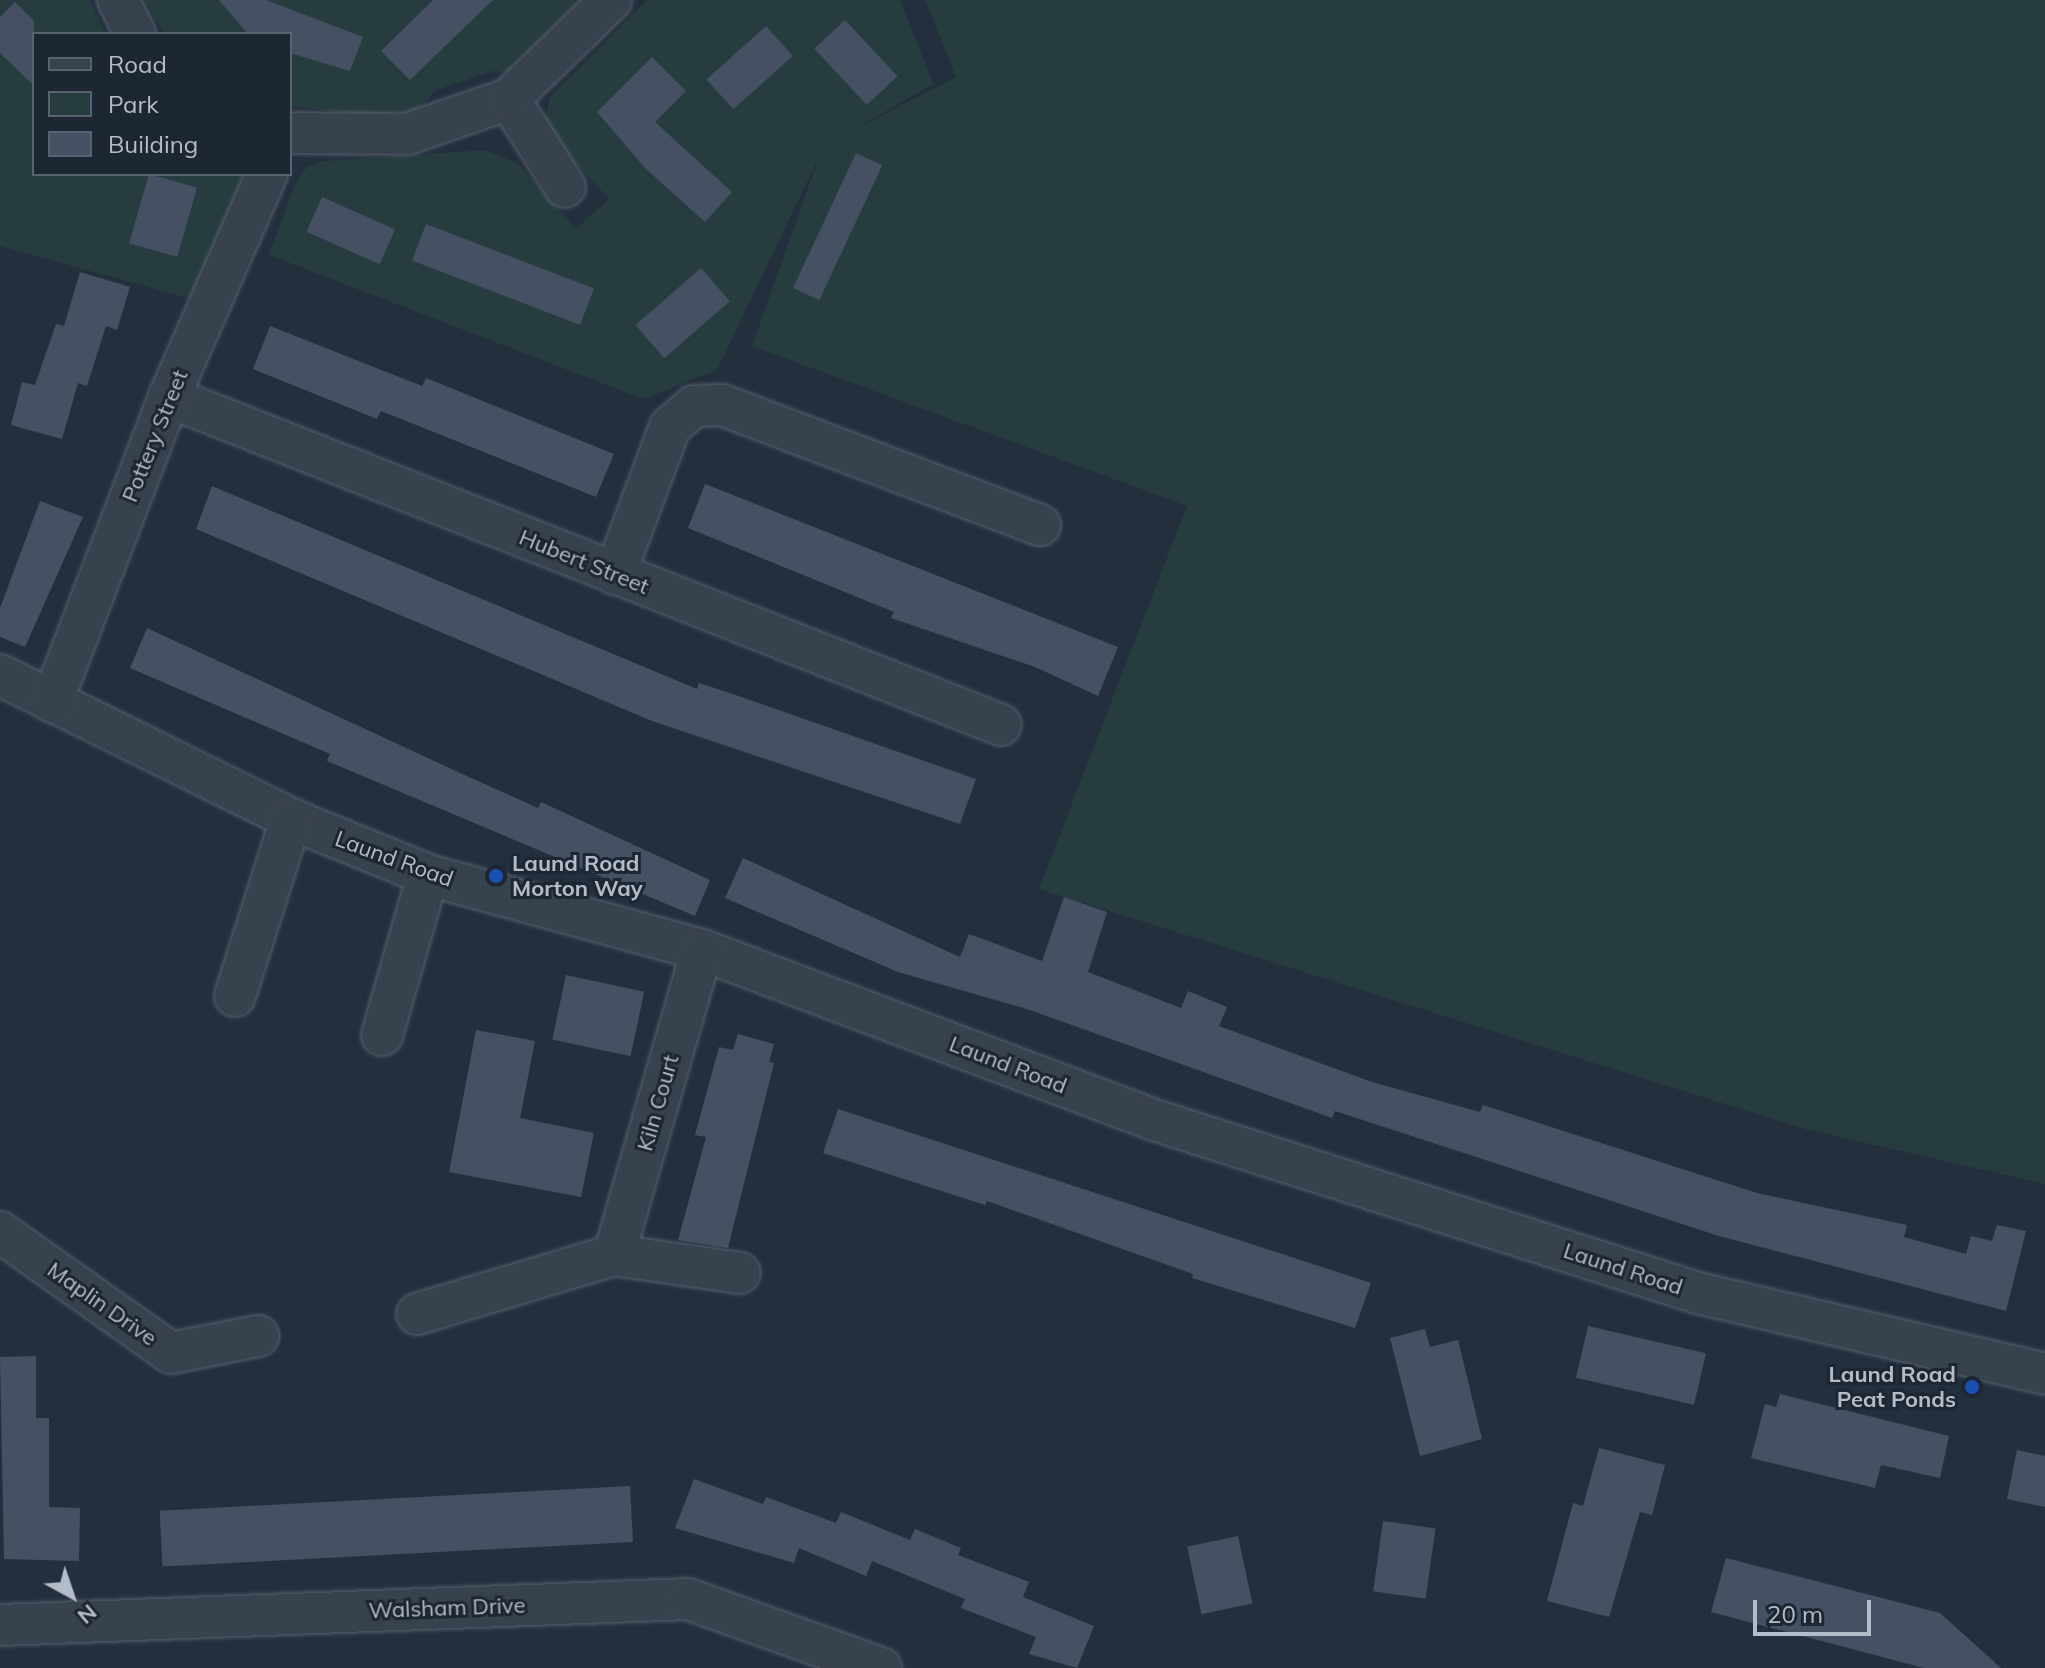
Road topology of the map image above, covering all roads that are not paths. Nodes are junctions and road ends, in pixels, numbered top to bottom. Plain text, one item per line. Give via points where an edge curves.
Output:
1 (118, 0) edge
2 (611, 0) edge
3 (134, 32) edge
4 (509, 99) junction
5 (292, 133) edge
6 (266, 176) edge
7 (565, 187) dead end
8 (169, 397) junction
9 (1040, 525) dead end
10 (615, 574) junction
11 (0, 675) edge
12 (52, 702) junction
13 (1001, 725) dead end
14 (291, 819) junction
15 (428, 875) junction
16 (702, 950) junction
17 (235, 996) dead end
18 (382, 1035) dead end
19 (0, 1232) edge
20 (614, 1255) junction
21 (740, 1273) dead end
22 (417, 1314) dead end
23 (258, 1336) dead end
24 (2045, 1374) edge
25 (0, 1625) edge
26 (881, 1668) edge

1 - 3 street
2 - 4 street
4 - 5 street via 407,134
4 - 7 street
6 - 8 street, Pottery Street
8 - 10 street, Hubert Street
8 - 12 street, Pottery Street
9 - 10 street via 722,405 694,406 670,427
10 - 13 street, Hubert Street
11 - 12 street, Laund Road
12 - 14 street, Laund Road
14 - 15 street, Laund Road
14 - 17 street
15 - 16 street, Laund Road
15 - 18 street
16 - 20 street, Kiln Court
16 - 24 street, Laund Road via 1151,1119 1698,1293
19 - 23 street, Maplin Drive via 171,1353
20 - 21 street
20 - 22 street
25 - 26 street, Walsham Drive via 688,1599

